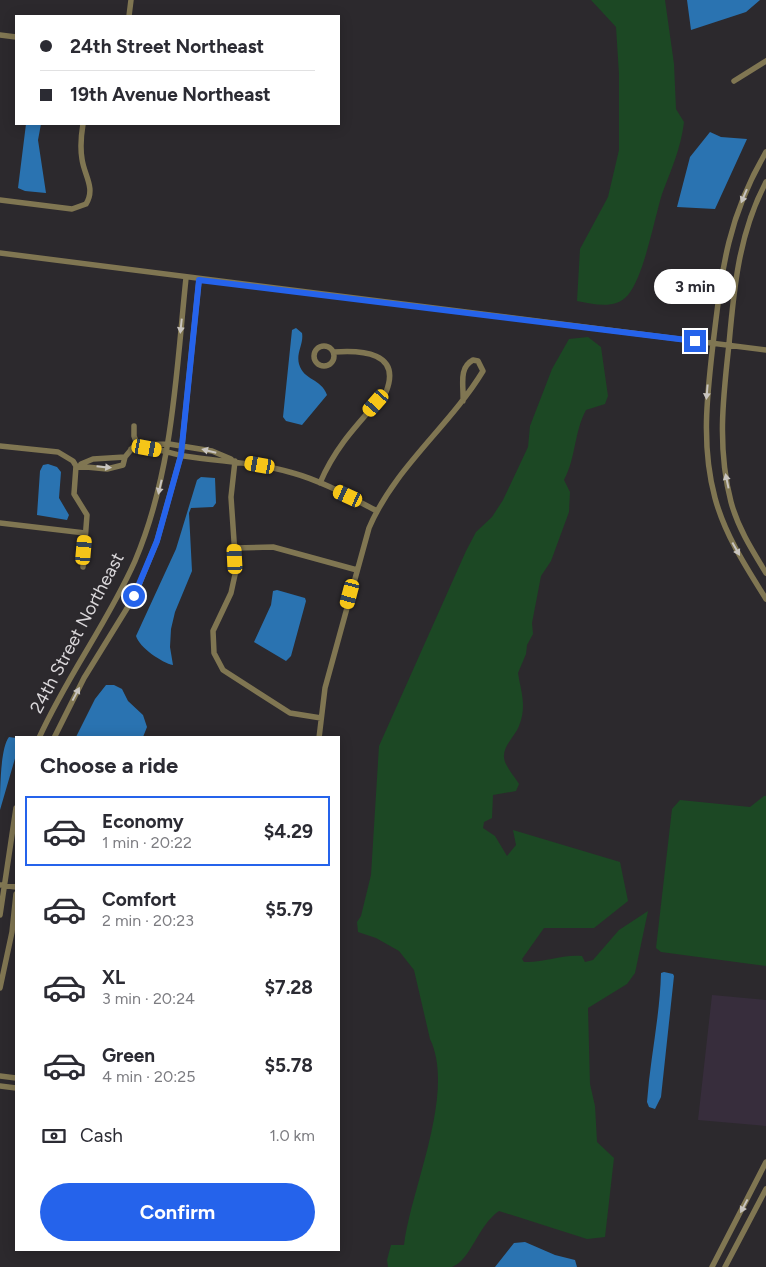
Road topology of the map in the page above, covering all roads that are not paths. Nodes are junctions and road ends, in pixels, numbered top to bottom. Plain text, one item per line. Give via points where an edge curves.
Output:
1 (131, 0) edge
2 (129, 15) edge
3 (0, 35) edge
4 (15, 37) edge
5 (766, 61) edge
6 (734, 81) dead end
7 (83, 125) edge
8 (766, 152) edge
9 (766, 182) edge
10 (0, 200) edge
11 (0, 253) edge
12 (186, 278) junction
13 (199, 280) junction
14 (713, 344) junction
15 (728, 345) junction
16 (766, 350) edge
17 (334, 352) dead end
18 (463, 401) junction
19 (134, 426) dead end
20 (137, 444) junction
21 (169, 444) junction
22 (0, 446) edge
23 (182, 446) junction
24 (131, 449) junction
25 (167, 453) junction
26 (181, 455) junction
27 (125, 457) junction
28 (235, 461) junction
29 (76, 466) junction
30 (320, 483) junction
31 (377, 511) junction
32 (0, 523) edge
33 (85, 533) junction
34 (235, 548) junction
35 (83, 567) dead end
36 (357, 570) junction
37 (766, 573) edge
38 (766, 599) edge
39 (321, 718) junction
40 (40, 736) edge
41 (55, 736) edge
42 (319, 736) edge
43 (15, 814) edge
44 (2, 885) edge
45 (15, 887) edge
46 (15, 904) edge
47 (0, 915) edge
48 (0, 988) edge
49 (0, 1076) edge
50 (15, 1078) edge
51 (0, 1086) edge
52 (15, 1088) edge
53 (766, 1162) edge
54 (766, 1189) edge
55 (712, 1267) edge
56 (725, 1267) edge

1 - 2 street
3 - 4 street
5 - 6 street
7 - 10 street via 82,161 91,193 86,204 72,209
8 -> 14 street via 734,220 725,253
9 - 15 street via 748,223 738,262
11 - 12 street
12 - 13 street
12 -> 21 street, 24th Street Northeast
13 - 14 street
13 - 23 street, 24th Street Northeast
14 - 15 street
14 -> 38 street via 705,431 710,478 734,547
15 - 16 street
37 -> 15 street via 736,518 725,473 721,423
17 - 30 street via 352,351 381,358 388,367 390,382 386,392 340,444
18 - 18 street via 466,364 478,361 483,371
18 - 31 street via 407,466
19 - 20 street
20 - 21 street
20 - 24 street
21 - 23 street
21 - 25 street, 24th Street Northeast
22 - 29 street via 58,452 69,457
23 - 26 street, 24th Street Northeast
28 -> 23 street via 212,451
24 - 25 street via 147,448
24 - 27 street
25 - 26 street
25 -> 40 street, 24th Street Northeast via 153,509 132,567 54,704
26 - 28 street via 212,461
41 -> 26 street, 24th Street Northeast via 84,678 134,596 157,541
27 - 29 street via 93,459
29 -> 27 street via 116,468 123,465
28 - 30 street via 274,468
28 - 34 street via 231,497
29 - 33 street via 74,494 87,515
30 - 31 street
31 - 36 street
32 - 33 street
33 - 35 street
34 - 36 street via 273,547
34 - 39 street via 234,584 213,631 213,648 218,662 232,677 290,713
36 - 39 street via 325,688
39 - 42 street
43 - 44 street
44 - 45 street
44 - 47 street
46 - 48 street
49 - 50 street
51 - 52 street
53 -> 55 street
54 - 56 street

